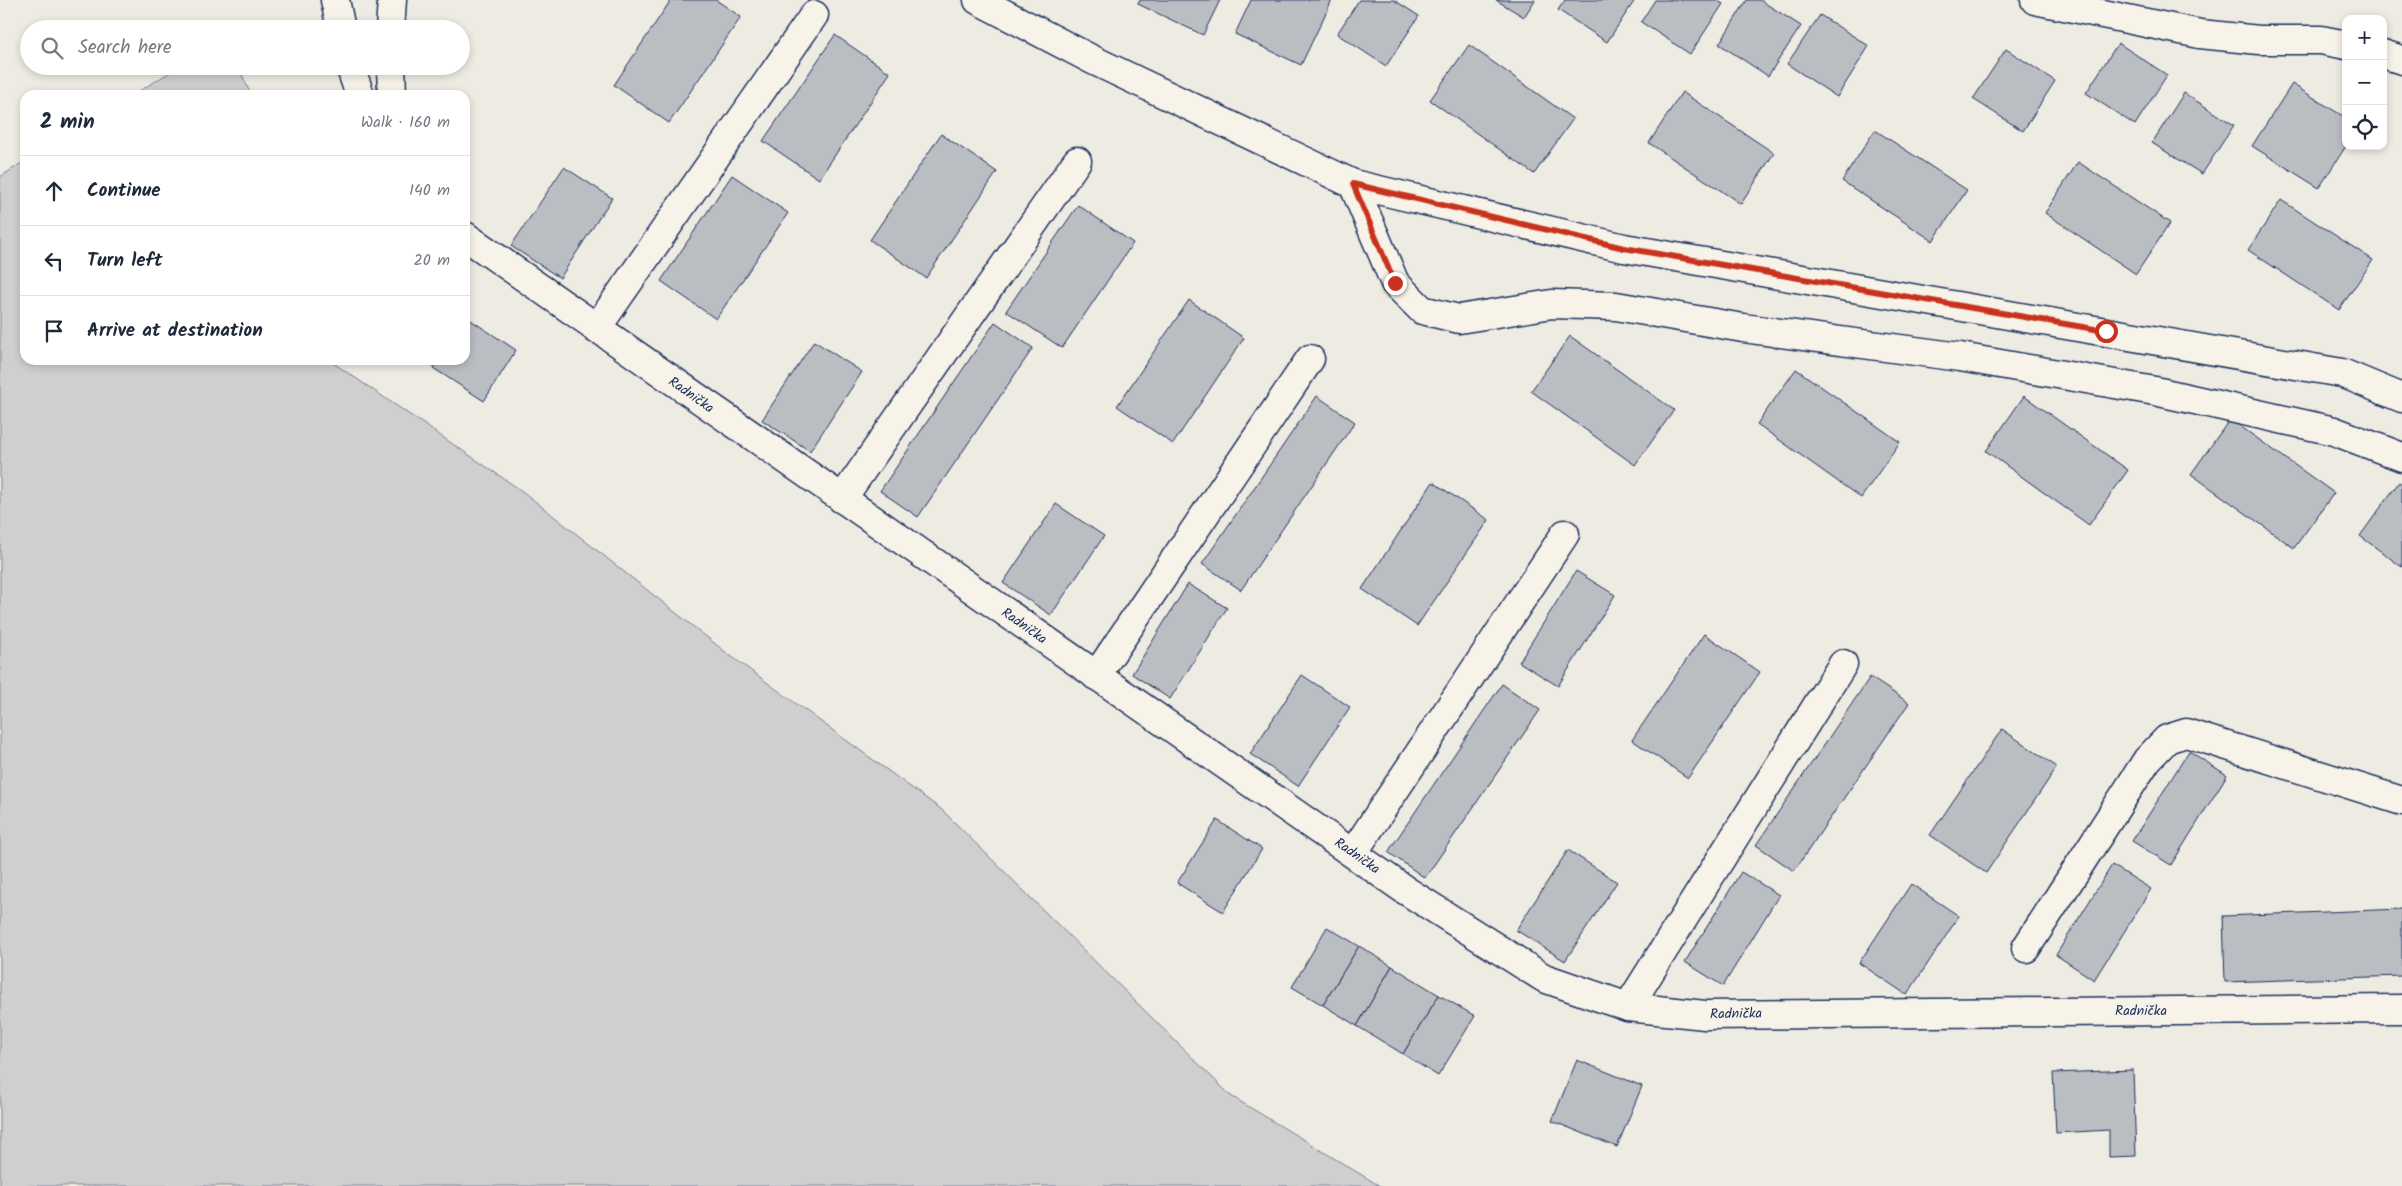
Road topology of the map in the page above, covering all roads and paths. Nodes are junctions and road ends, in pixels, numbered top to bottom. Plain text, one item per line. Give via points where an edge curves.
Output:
1 (334, 0) edge
2 (392, 0) edge
3 (978, 0) edge
4 (2035, 0) edge
5 (814, 15) dead end
6 (338, 20) edge
7 (391, 20) edge
8 (2342, 44) edge
9 (2387, 55) edge
10 (2402, 60) edge
11 (353, 75) edge
12 (391, 75) edge
13 (358, 90) edge
14 (392, 90) edge
15 (1077, 161) dead end
16 (1353, 184) junction
17 (470, 240) edge
18 (596, 328) junction
19 (1310, 359) dead end
20 (2402, 398) edge
21 (2402, 457) edge
22 (842, 499) junction
23 (1565, 534) dead end
24 (1844, 664) dead end
25 (1096, 676) junction
26 (2402, 801) edge
27 (1353, 853) junction
28 (2026, 948) dead end
29 (1628, 1007) junction
30 (2402, 1009) edge

1 - 6 street
2 - 7 street
3 - 16 street via 1093,60
4 - 8 street via 2200,34 2259,40 2321,40
5 - 18 street
9 - 10 street
11 - 13 street
12 - 14 street
15 - 22 street
16 - 20 street via 1624,248 2342,373
16 - 21 street via 1395,283 1422,310 1459,319 1552,304 1616,306 1743,328 1960,357 2156,391 2334,431
17 - 18 street, Radnička
18 - 22 street, Radnička
19 - 25 street
22 - 25 street, Radnička
23 - 27 street
24 - 29 street
25 - 27 street, Radnička
26 - 28 street via 2186,734 2167,739 2147,760
27 - 29 street, Radnička via 1544,978
29 - 30 street, Radnička via 1706,1014

